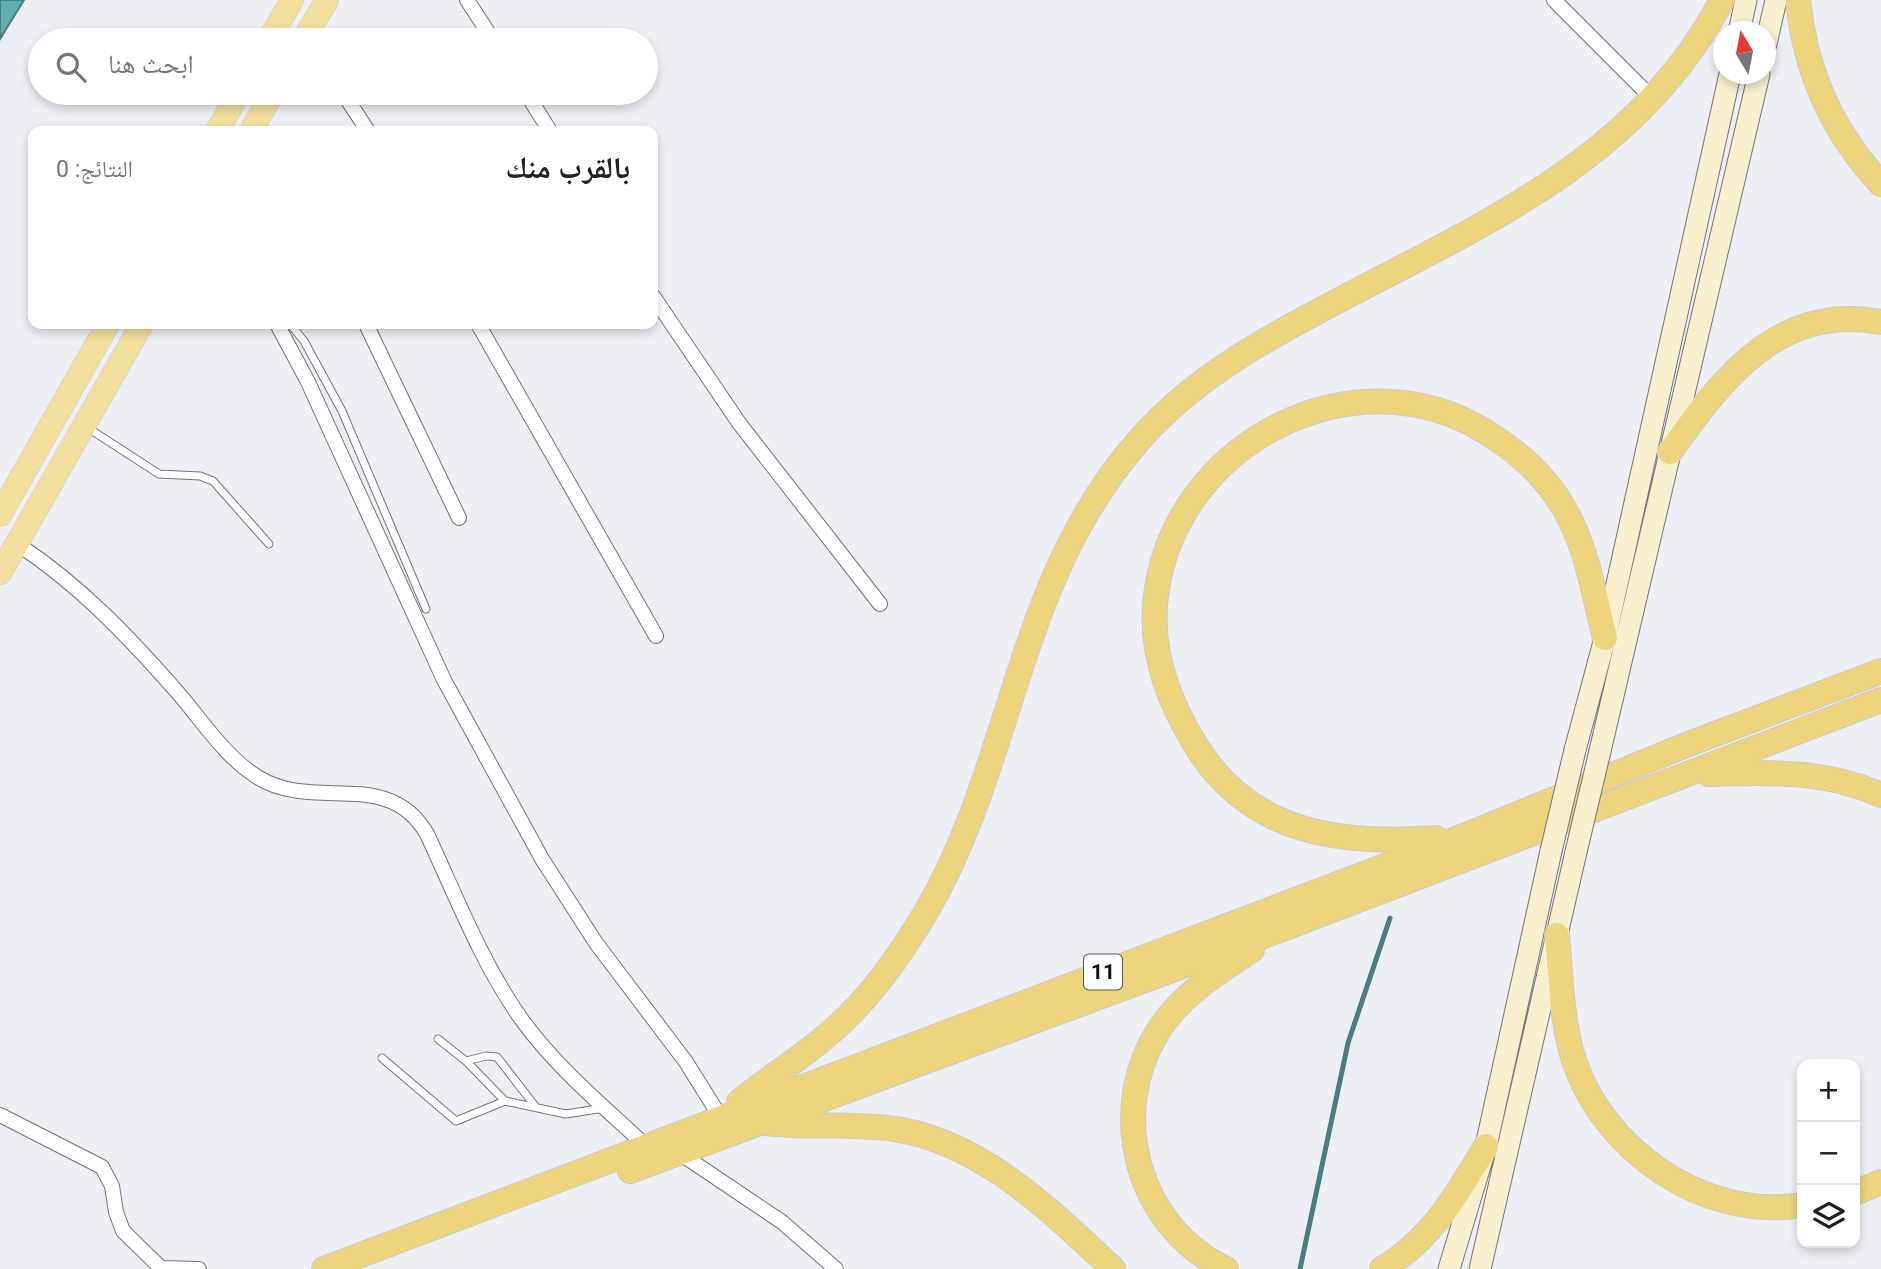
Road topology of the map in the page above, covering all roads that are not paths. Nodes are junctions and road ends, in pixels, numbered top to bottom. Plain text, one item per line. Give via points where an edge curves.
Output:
1 (292, 0) edge
2 (327, 0) edge
3 (467, 0) edge
4 (1554, 0) edge
5 (1722, 0) edge
6 (1746, 0) edge
7 (1776, 0) edge
8 (1798, 0) edge
9 (1741, 21) edge
10 (1771, 21) edge
11 (276, 28) edge
12 (310, 28) edge
13 (486, 28) edge
14 (1728, 84) edge
15 (1757, 84) edge
16 (1653, 99) junction
17 (232, 105) edge
18 (266, 105) edge
19 (350, 105) edge
20 (534, 105) edge
21 (220, 126) edge
22 (254, 126) edge
23 (365, 126) edge
24 (547, 126) edge
25 (1881, 184) edge
26 (658, 303) edge
27 (1881, 322) edge
28 (105, 329) edge
29 (139, 329) edge
30 (280, 329) edge
31 (294, 329) edge
32 (368, 329) edge
33 (481, 329) edge
34 (85, 426) junction
35 (1670, 453) junction
36 (0, 515) edge
37 (459, 518) dead end
38 (16, 543) junction
39 (269, 544) dead end
40 (0, 573) edge
41 (880, 604) dead end
42 (426, 609) dead end
43 (656, 636) dead end
44 (1605, 638) junction
45 (1881, 671) edge
46 (1881, 701) edge
47 (1690, 774) junction
48 (1881, 794) edge
49 (1464, 836) junction
50 (1285, 928) junction
51 (1557, 934) junction
52 (438, 1039) dead end
53 (382, 1058) dead end
54 (466, 1061) junction
55 (505, 1101) junction
56 (535, 1106) junction
57 (605, 1108) junction
58 (0, 1115) edge
59 (723, 1116) junction
60 (759, 1122) junction
61 (646, 1146) junction
62 (1486, 1146) junction
63 (678, 1153) junction
64 (1881, 1182) edge
65 (1860, 1191) edge
66 (1797, 1206) edge
67 (162, 1269) edge
68 (199, 1269) edge
69 (324, 1269) edge
70 (367, 1269) edge
71 (836, 1269) edge
72 (1113, 1269) edge
73 (1226, 1269) edge
74 (1382, 1269) edge
75 (1449, 1269) edge
76 (1480, 1269) edge

1 - 11 main road
2 - 12 main road
3 - 13 street
4 - 16 street
5 - 16 highway via 1695,45
6 - 9 main road
7 - 10 main road
8 - 25 highway via 1805,46 1822,98 1846,141
14 - 44 main road
15 - 35 main road
16 - 59 highway via 1611,141 1558,180 1224,366 1141,437 1103,486 1059,561 965,831 911,937 844,1021
17 - 21 main road
18 - 22 main road
19 - 23 street
20 - 24 street
26 - 41 street via 784,485
27 - 35 highway via 1831,320 1770,343 1736,367 1712,393
28 - 36 main road
29 - 34 main road
30 - 59 street via 439,670 542,859 596,943
31 - 42 lane via 342,411
32 - 37 street
33 - 43 street
34 - 38 main road
34 - 39 lane via 159,474 213,481
35 - 51 main road, bridge
38 - 40 main road
38 - 57 street via 105,612 248,771 289,790 386,798 414,816 509,1000 549,1053
44 - 49 highway via 1585,558 1564,509 1511,448 1454,414 1383,401 1340,404 1298,415 1242,446 1197,493 1166,554 1155,616 1159,658 1172,703 1213,769 1250,803 1308,832 1362,841
44 - 62 main road, bridge via 1551,851
45 - 49 highway, 11
46 - 47 highway, 11
47 - 48 highway via 1780,771 1818,775
47 - 50 highway, 11
49 - 59 highway, 11
50 - 60 highway, 11
50 - 73 highway via 1204,982 1178,1006 1158,1031 1134,1085 1135,1141 1154,1204 1191,1249
51 - 66 highway via 1573,1058 1612,1130 1651,1165 1700,1192 1773,1208
51 - 76 main road
52 - 54 lane
53 - 55 lane via 453,1120
54 - 55 lane
54 - 56 lane via 497,1057
55 - 56 lane
56 - 57 lane via 566,1114
57 - 61 street
58 - 67 street via 102,1167 112,1186 123,1231
59 - 61 highway, 11
60 - 63 highway, 11
60 - 72 highway via 896,1129 934,1140 994,1170 1036,1199
61 - 69 highway, 11
62 - 74 highway via 1438,1224 1412,1250
62 - 75 main road
63 - 70 highway, 11
63 - 71 street via 782,1222
64 - 65 highway
67 - 68 street

